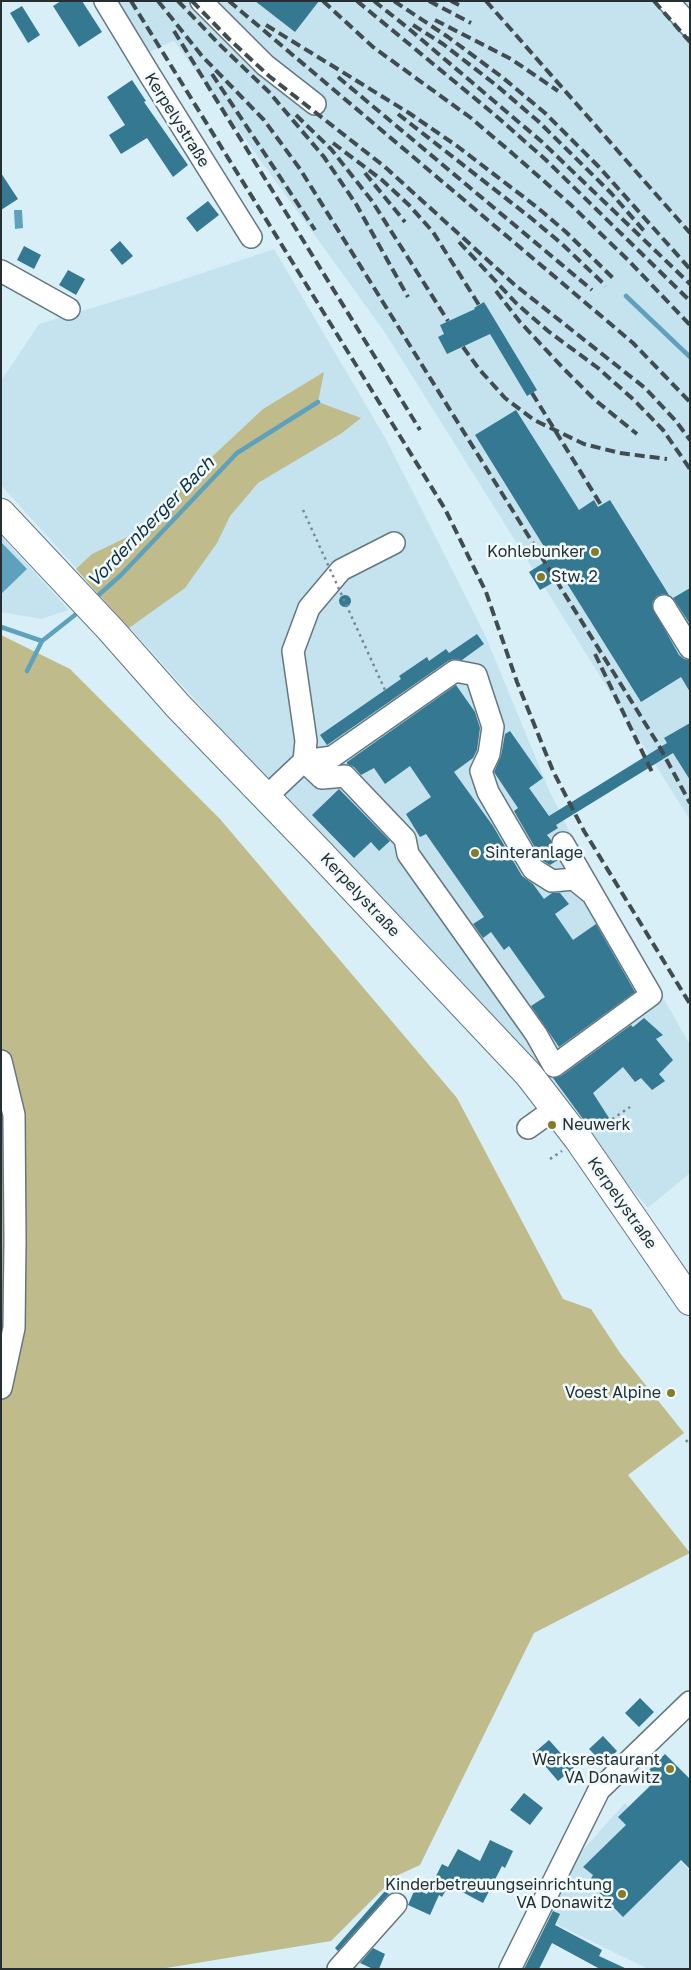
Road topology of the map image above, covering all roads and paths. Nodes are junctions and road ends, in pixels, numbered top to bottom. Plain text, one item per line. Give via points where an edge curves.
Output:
1 (105, 1) edge
2 (201, 1) edge
3 (668, 1) edge
4 (690, 26) edge
5 (315, 104) dead end
6 (251, 237) dead end
7 (1, 271) edge
8 (68, 309) dead end
9 (303, 510) dead end
10 (1, 514) edge
11 (394, 543) dead end
12 (664, 606) dead end
13 (690, 648) edge
14 (384, 690) dead end
15 (304, 761) junction
16 (265, 798) junction
17 (563, 842) dead end
18 (590, 892) junction
19 (1, 1062) edge
20 (556, 1108) junction
21 (528, 1128) dead end
22 (690, 1301) edge
23 (1, 1388) edge
24 (686, 1440) dead end
25 (690, 1445) edge
26 (690, 1702) edge
27 (396, 1904) dead end
28 (338, 1969) edge
29 (510, 1969) edge

1 - 6 street, Kerpelystraße
2 - 5 street via 266,65
3 - 4 street
7 - 8 street
9 - 14 path, bridge
10 - 16 main road, Kerpelystraße
11 - 15 street via 340,570 309,608 293,651 306,741
12 - 13 street
15 - 16 street
15 - 18 street via 332,757 454,671 476,675 494,727 482,771 488,792 534,869 552,881 574,879
15 - 18 street via 322,778 345,776 405,839 408,854 536,1034 554,1066 651,995
16 - 20 main road, Kerpelystraße via 474,1015
17 - 18 street
19 - 23 street via 14,1115 15,1242 14,1328
20 - 21 street
20 - 22 main road, Kerpelystraße
24 - 25 path
26 - 29 street via 599,1790
27 - 28 street

